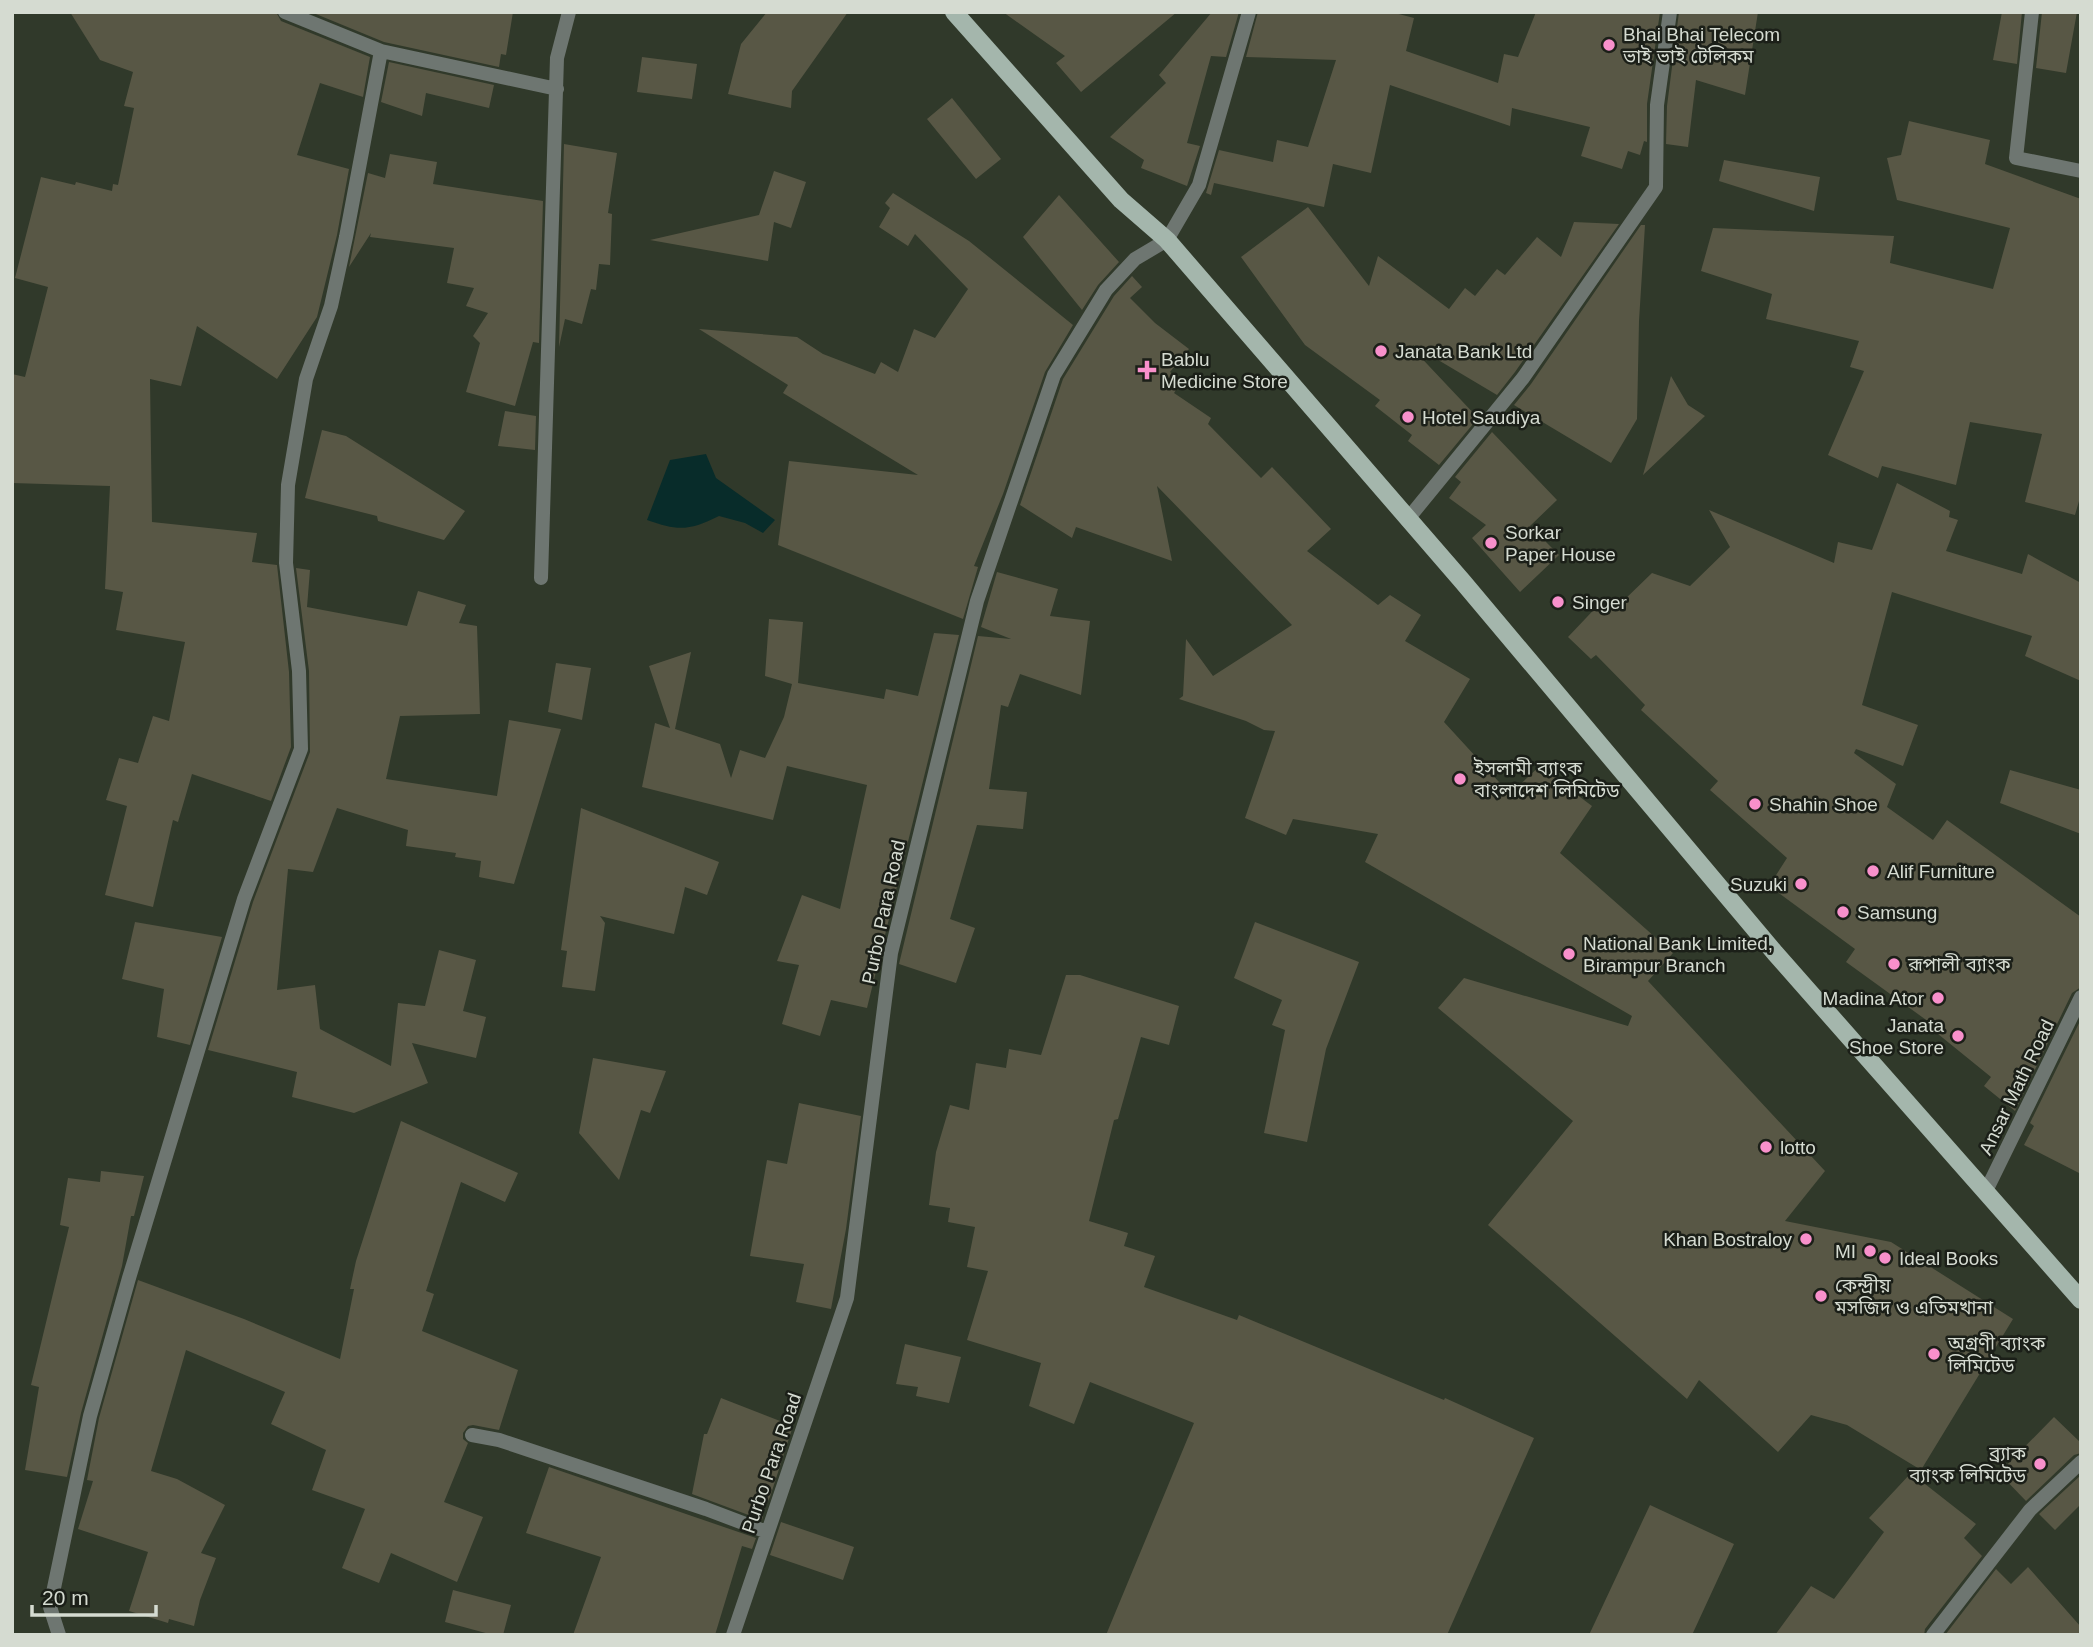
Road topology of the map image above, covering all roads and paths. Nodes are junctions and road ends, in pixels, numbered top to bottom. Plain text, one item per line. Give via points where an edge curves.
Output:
1 (285, 12) edge
2 (569, 12) edge
3 (954, 12) edge
4 (1249, 12) edge
5 (1670, 12) edge
6 (2032, 12) edge
7 (381, 51) junction
8 (556, 89) junction
9 (2081, 171) edge
10 (1167, 240) junction
11 (1407, 520) junction
12 (541, 578) dead end
13 (2081, 996) edge
14 (1985, 1194) junction
15 (2081, 1300) edge
16 (472, 1436) dead end
17 (2081, 1462) edge
18 (767, 1532) junction
19 (59, 1635) edge
20 (733, 1635) edge
21 (1934, 1635) edge

1 - 7 street
2 - 8 street via 557,58
3 - 10 main road via 1121,200
4 - 10 street via 1199,185
5 - 11 street via 1657,104 1656,187 1523,377
6 - 9 street via 2016,158
7 - 8 street
7 - 19 street via 346,237 331,306 306,379 288,485 286,563 299,671 301,750 243,899 90,1416 50,1606
8 - 12 street
10 - 11 main road
10 - 18 street, Purbo Para Road via 1135,259 1106,290 1054,375 977,601 891,953 847,1298
11 - 14 main road
13 - 14 street, Ansar Math Road
14 - 15 main road
16 - 18 street via 499,1440
17 - 21 street via 2030,1510
18 - 20 street, Purbo Para Road

